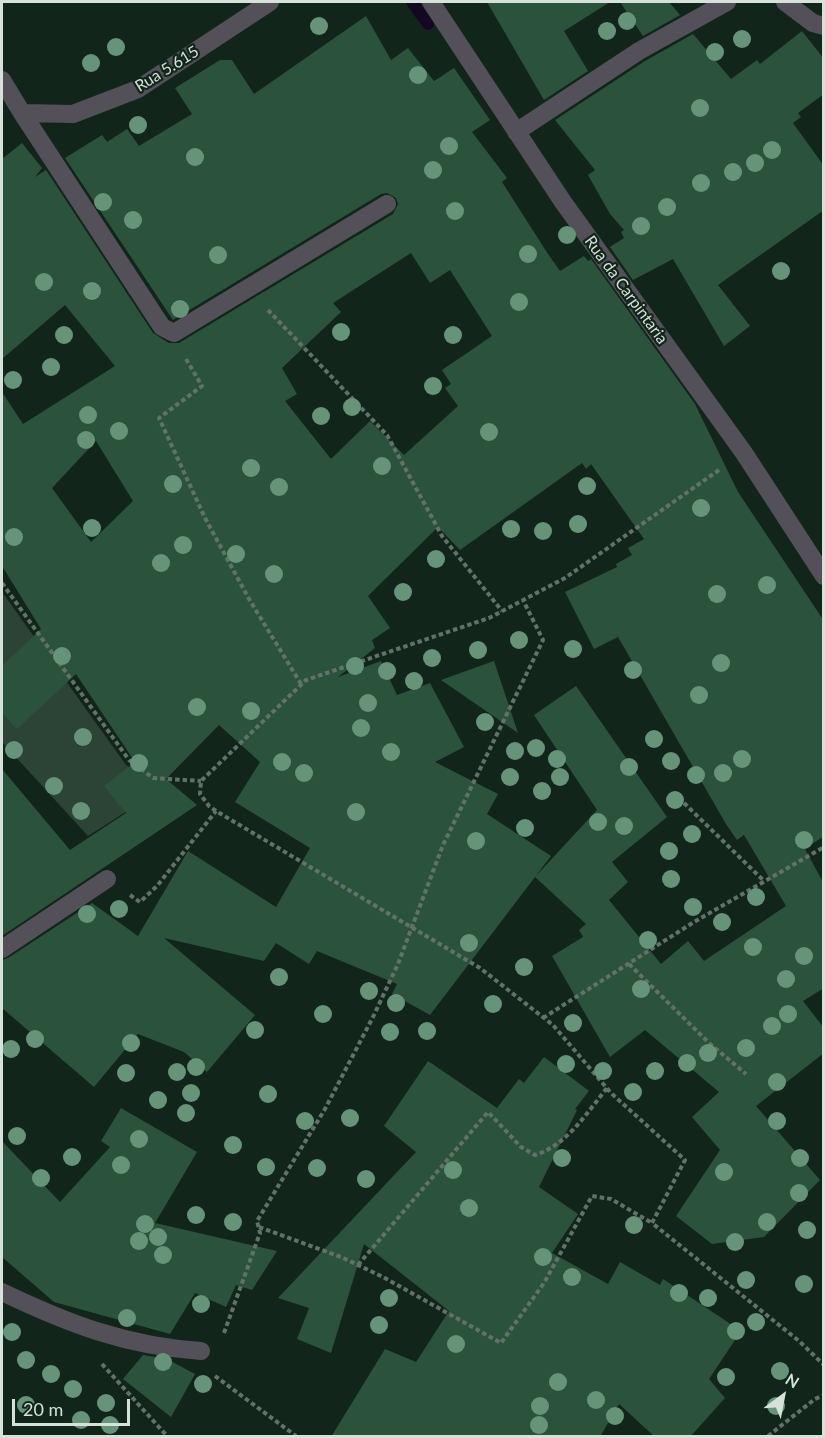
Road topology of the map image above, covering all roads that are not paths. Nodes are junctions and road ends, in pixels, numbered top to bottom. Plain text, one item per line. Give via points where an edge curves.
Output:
1 (270, 2) edge
2 (431, 2) edge
3 (727, 2) edge
4 (785, 2) edge
5 (824, 26) edge
6 (2, 80) edge
7 (22, 113) junction
8 (516, 132) junction
9 (387, 204) dead end
10 (824, 576) edge
11 (107, 879) road end
12 (2, 949) edge
13 (2, 1292) edge
14 (201, 1351) road end

1 - 7 street, Rua 5.615 via 138,89 73,114
2 - 8 street, Rua da Carpintaria
3 - 8 street via 639,51
4 - 5 street via 813,23
6 - 7 street
7 - 9 street via 162,327 174,333
8 - 10 street, Rua da Carpintaria via 744,453
11 - 12 street
13 - 14 street via 66,1323 128,1341

